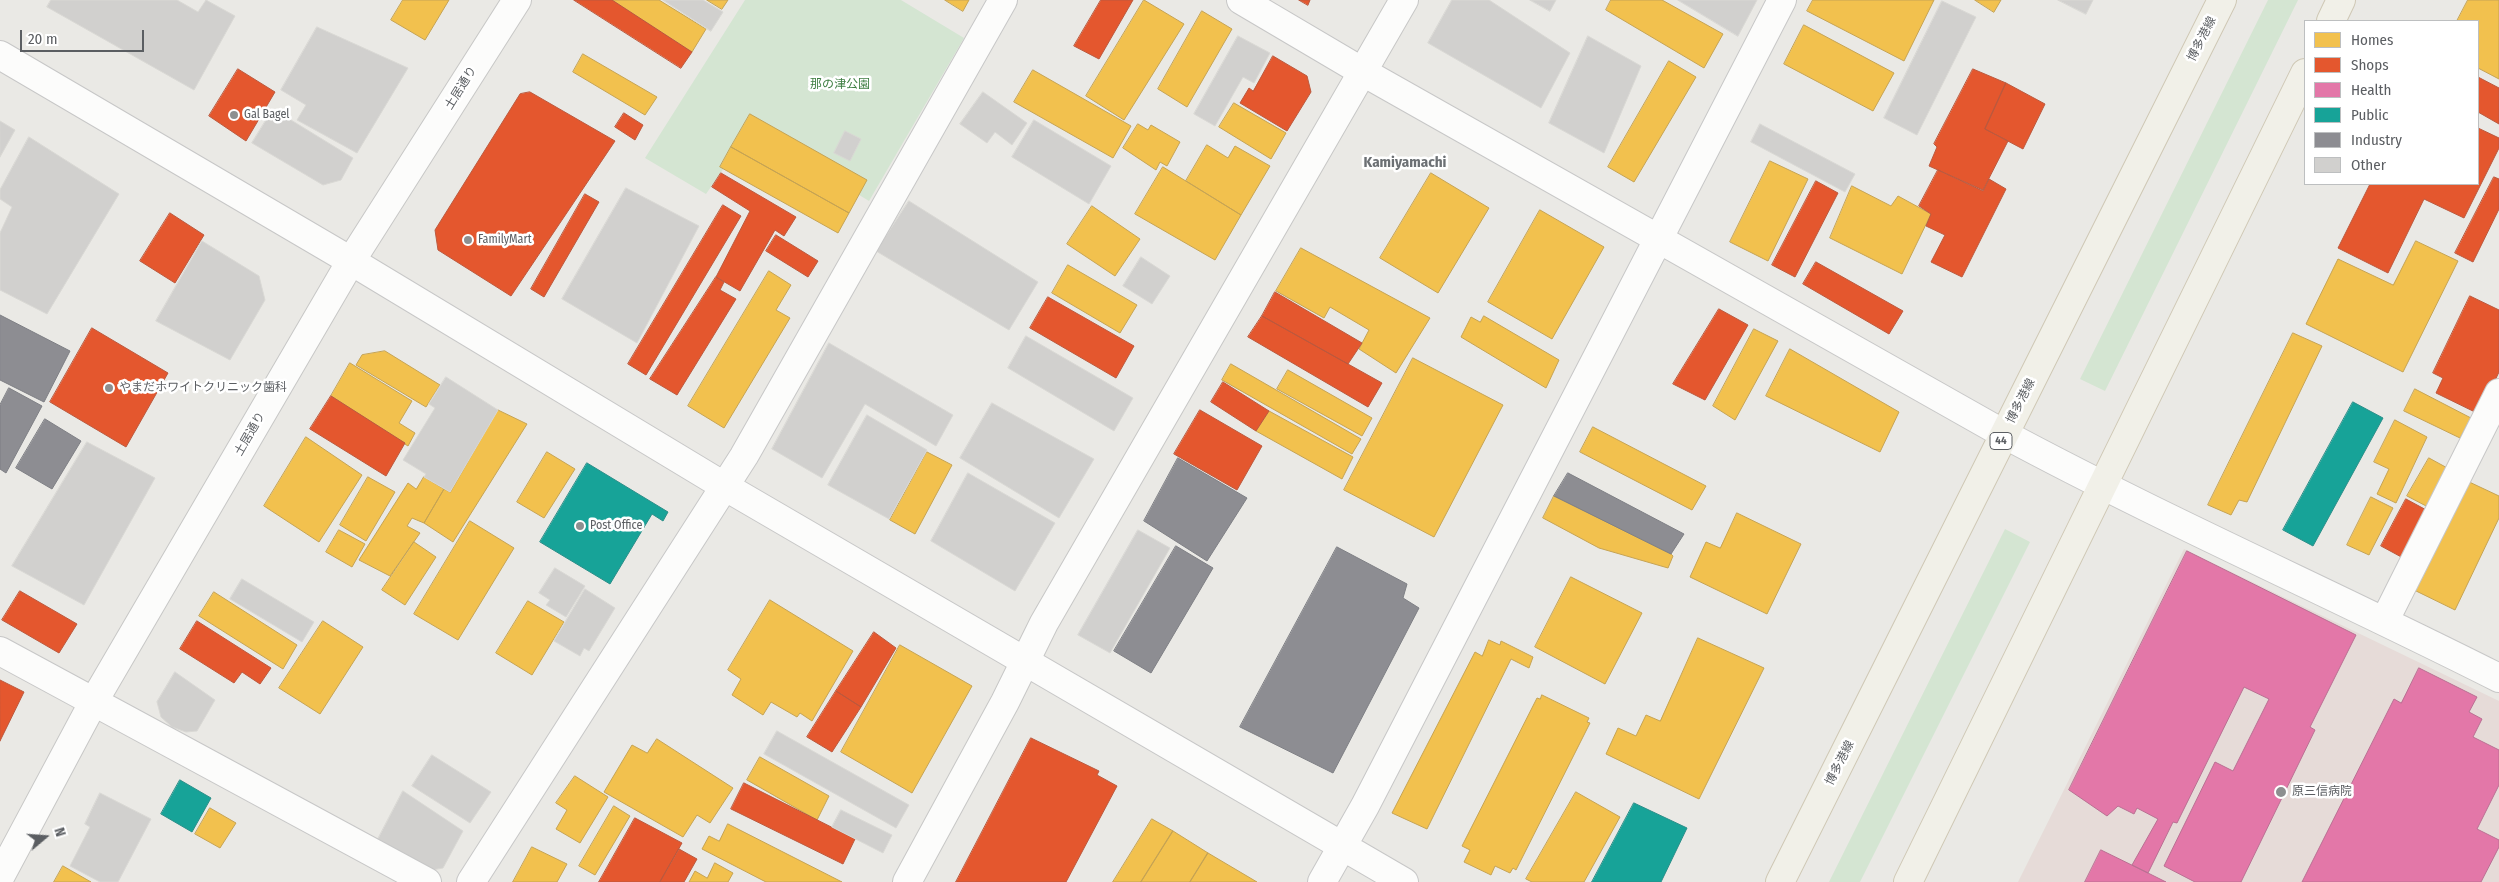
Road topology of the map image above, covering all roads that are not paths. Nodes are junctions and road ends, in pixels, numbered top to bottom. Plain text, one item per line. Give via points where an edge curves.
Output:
1 (517, 0) edge
2 (1003, 0) edge
3 (1241, 0) edge
4 (1404, 0) edge
5 (1782, 0) edge
6 (2222, 0) edge
7 (2341, 0) edge
8 (2331, 20) edge
9 (0, 55) edge
10 (1363, 72) junction
11 (2304, 75) edge
12 (1660, 240) junction
13 (351, 261) junction
14 (2499, 393) edge
15 (2004, 434) junction
16 (724, 486) junction
17 (2104, 488) junction
18 (2385, 620) junction
19 (0, 651) edge
20 (1024, 662) junction
21 (2499, 678) edge
22 (94, 701) junction
23 (1343, 846) junction
24 (0, 877) edge
25 (427, 882) edge
26 (471, 882) edge
27 (906, 882) edge
28 (1322, 882) edge
29 (1404, 882) edge
30 (1780, 882) edge
31 (1908, 882) edge

1 - 13 street, 土居通り
2 - 16 street
3 - 10 street
4 - 10 street
5 - 12 street
6 - 15 main road, 博多港線 / 44
7 - 8 main road
9 - 13 street
10 - 12 street
10 - 20 street
11 - 17 main road
12 - 15 street
12 - 23 street
13 - 16 street
13 - 22 street, 土居通り
14 - 18 street
15 - 17 street
15 - 30 main road, 博多港線 / 44
16 - 20 street
16 - 26 street
17 - 18 street
17 - 31 main road
18 - 21 street
19 - 22 street
20 - 23 street
20 - 27 street
22 - 24 street, 土居通り
22 - 25 street
23 - 28 street
23 - 29 street

